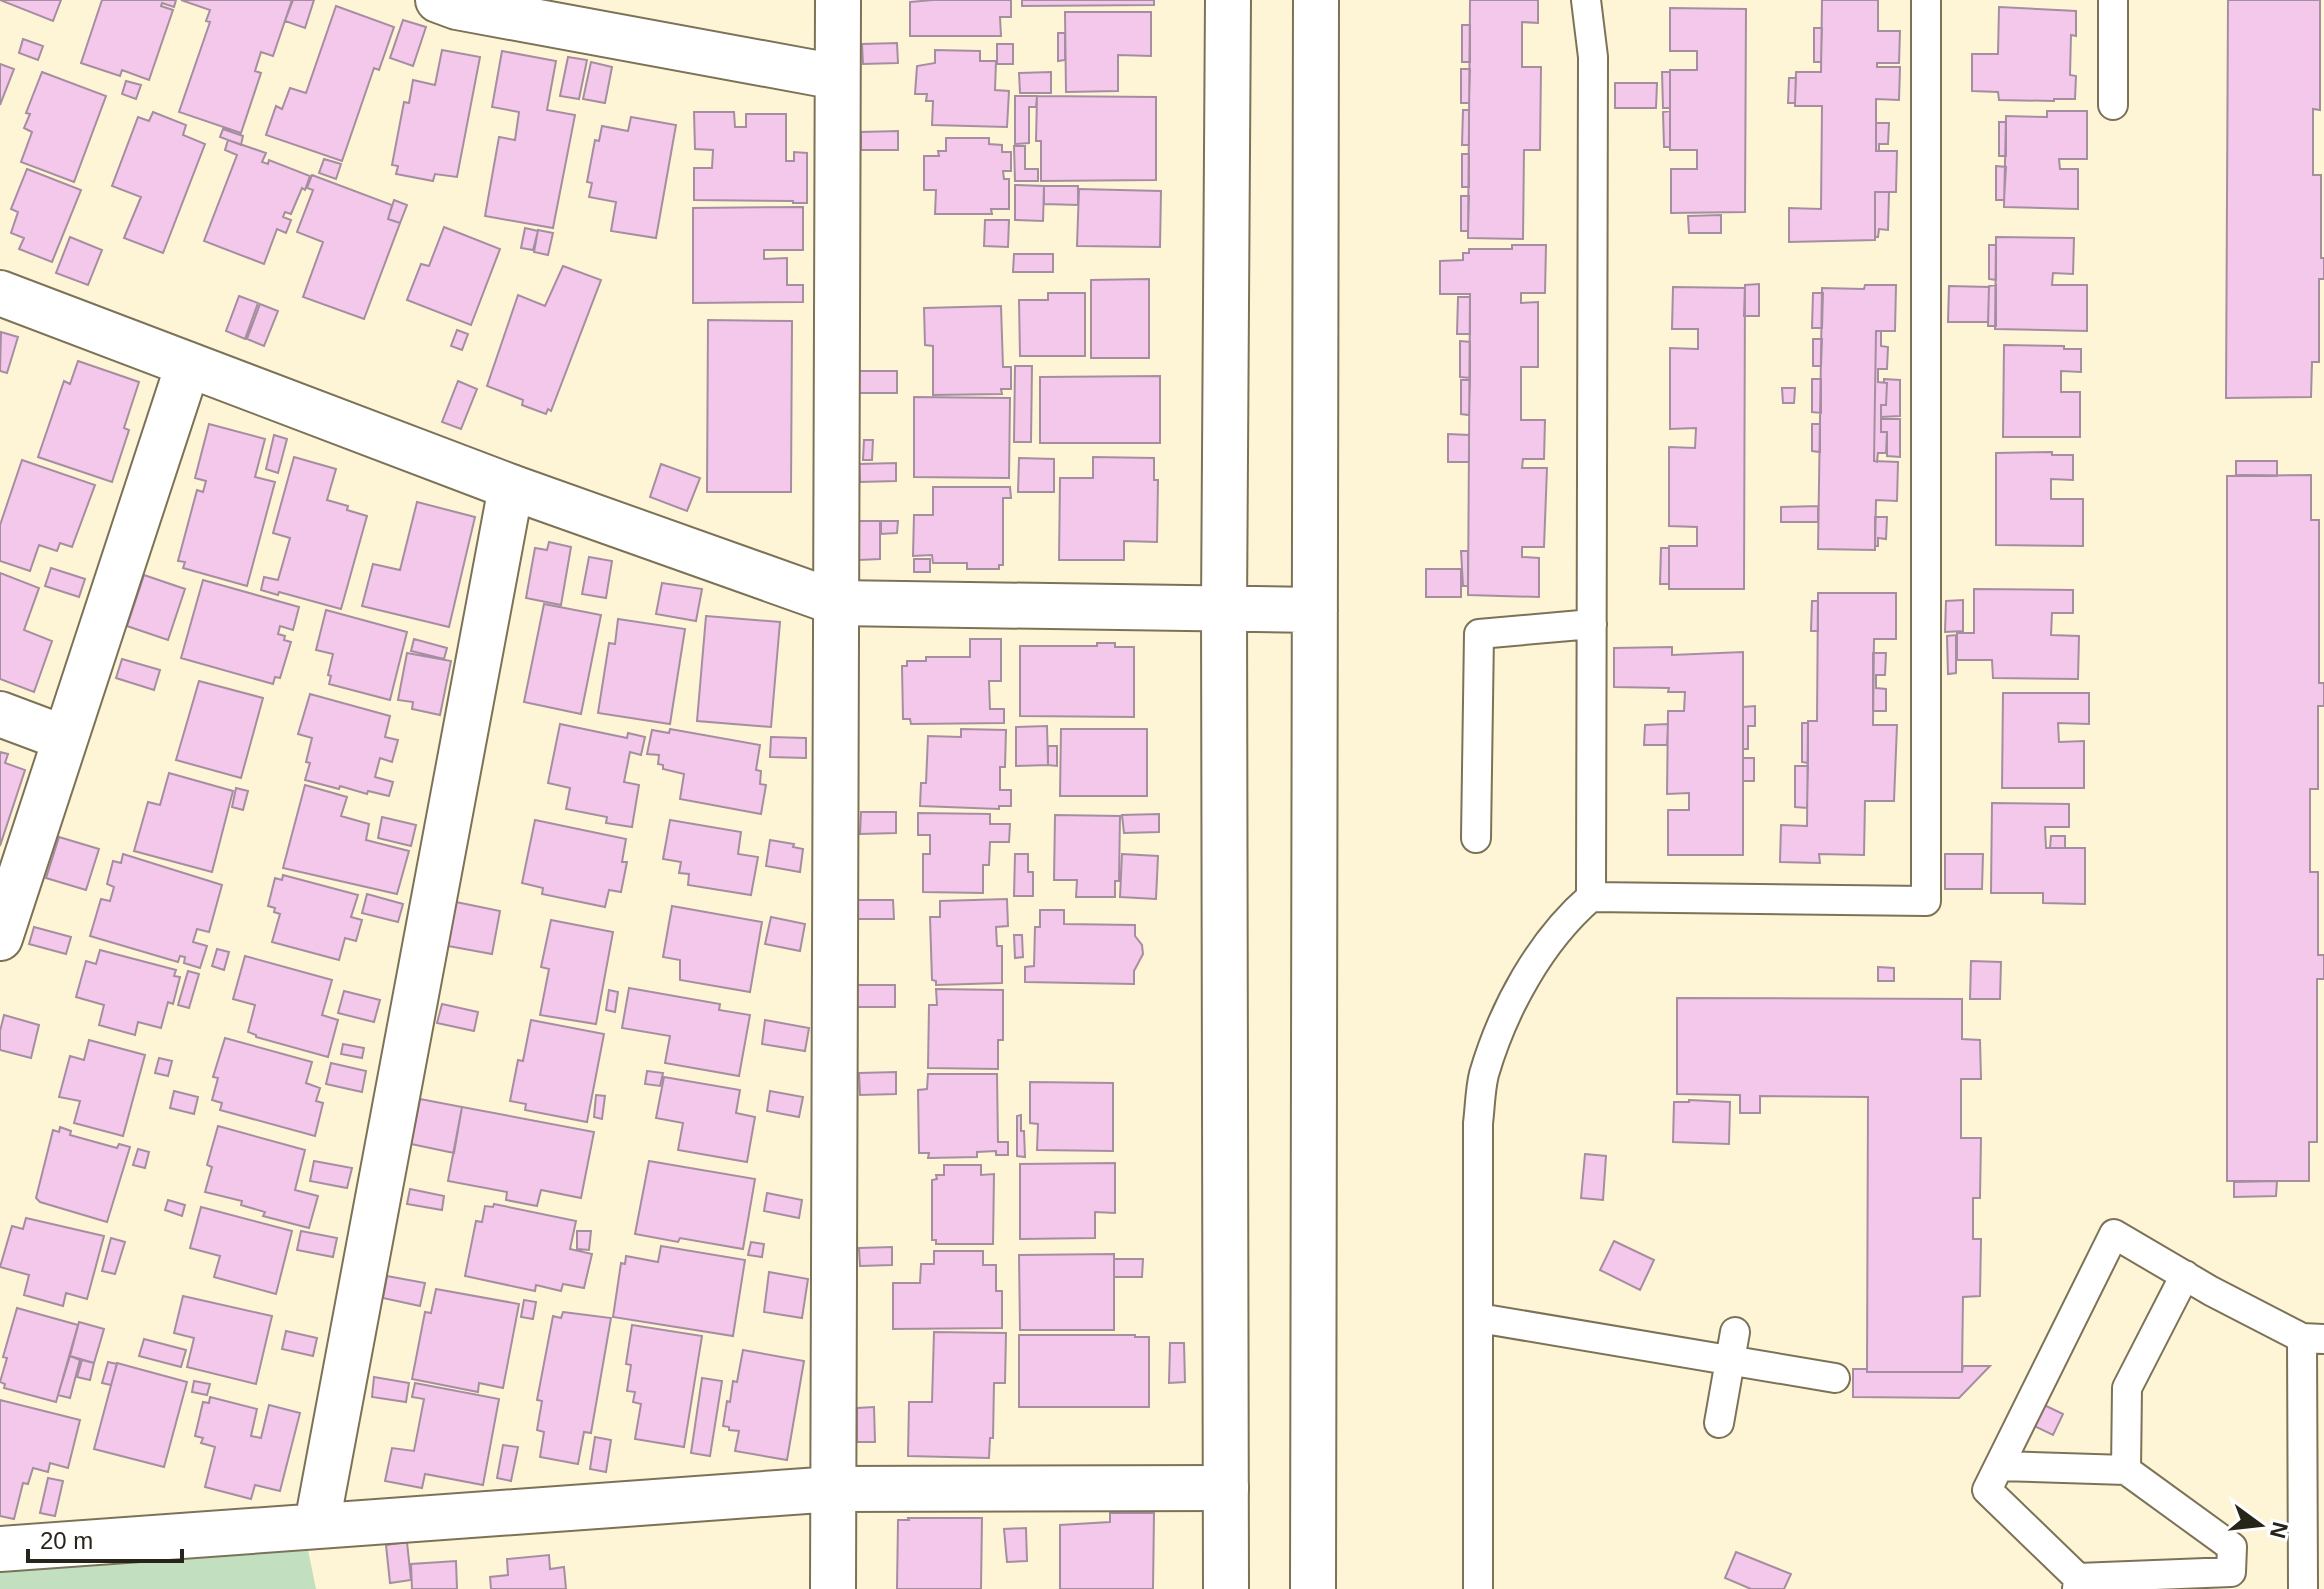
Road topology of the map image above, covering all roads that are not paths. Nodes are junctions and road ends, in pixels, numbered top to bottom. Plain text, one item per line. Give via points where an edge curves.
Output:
1 (838, 0) edge
2 (1228, 0) edge
3 (1316, 0) edge
4 (1586, 0) edge
5 (1926, 0) edge
6 (2113, 0) edge
7 (450, 2) edge
8 (837, 77) junction
9 (2113, 105) dead end
10 (0, 293) edge
11 (188, 365) junction
12 (511, 487) junction
13 (837, 603) junction
14 (1224, 608) junction
15 (1315, 610) junction
16 (1592, 624) junction
17 (0, 714) edge
18 (64, 738) junction
19 (1476, 838) dead end
20 (1591, 897) junction
21 (0, 938) edge
22 (2185, 1275) junction
23 (1479, 1318) junction
24 (1735, 1332) dead end
25 (2313, 1339) edge
26 (1728, 1360) junction
27 (1835, 1378) dead end
28 (1719, 1423) dead end
29 (1999, 1466) junction
30 (2126, 1470) junction
31 (1226, 1488) junction
32 (834, 1489) junction
33 (317, 1524) junction
34 (0, 1549) edge
35 (2078, 1584) edge
36 (833, 1589) edge
37 (1226, 1589) edge
38 (1313, 1589) edge
39 (1478, 1589) edge
40 (2303, 1589) edge

1 - 8 street
2 - 14 street
3 - 15 street
4 - 16 lane via 1593,57
5 - 20 lane via 1926,901
6 - 9 lane
7 - 8 street
8 - 13 street
10 - 11 street
11 - 12 street
11 - 18 street
12 - 13 street
12 - 33 street
13 - 14 street
13 - 32 street
14 - 15 street
14 - 31 street
15 - 38 street
16 - 19 lane via 1479,634
16 - 20 lane
17 - 18 street
18 - 21 street
20 - 23 lane via 1567,918 1533,965 1483,1077 1478,1123
22 - 25 lane
22 - 29 lane via 2114,1234
22 - 30 lane via 2127,1388
23 - 26 lane
23 - 39 lane
24 - 26 lane
25 - 40 lane
26 - 27 lane
26 - 28 lane
29 - 30 lane
29 - 35 lane via 1987,1490
30 - 35 lane via 2232,1547 2231,1572
31 - 32 street
31 - 37 street
32 - 33 street
32 - 36 street
33 - 34 street

